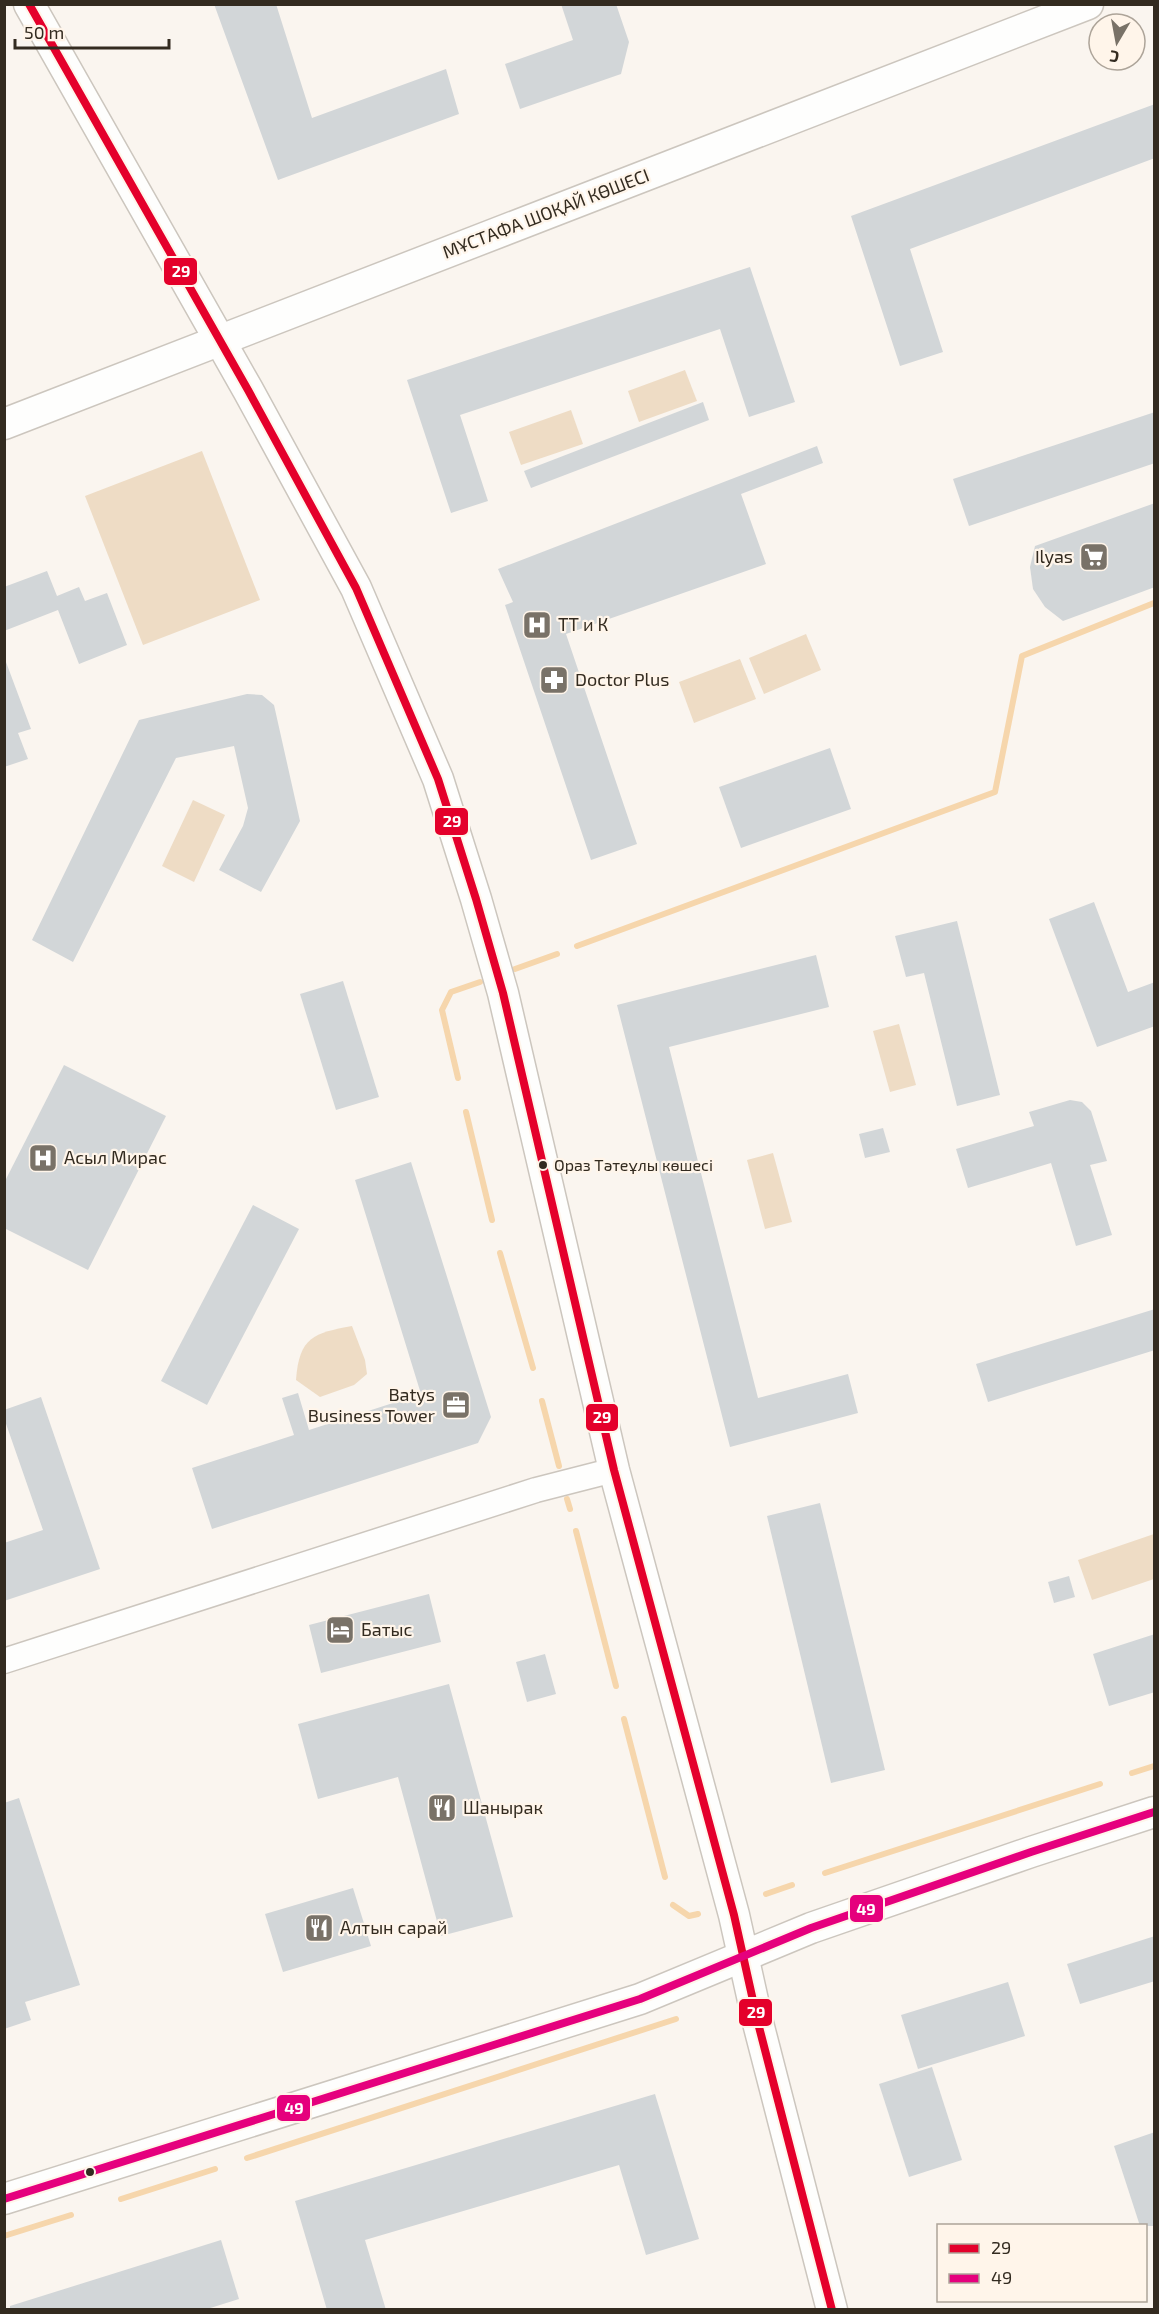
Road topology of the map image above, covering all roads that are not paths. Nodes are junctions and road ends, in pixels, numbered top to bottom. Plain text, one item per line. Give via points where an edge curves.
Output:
1 (29, 4) edge
2 (1088, 4) edge
3 (220, 341) junction
4 (4, 424) edge
5 (614, 1470) junction
6 (4, 1661) edge
7 (1155, 1812) edge
8 (744, 1955) junction
9 (4, 2199) edge
10 (831, 2310) edge

1 - 3 street
2 - 3 street, МҰСТАФА ШОҚАЙ КӨШЕСІ
3 - 4 street, МҰСТАФА ШОҚАЙ КӨШЕСІ
3 - 5 street via 356,588 438,778 503,993
5 - 6 street via 536,1490
5 - 8 street
7 - 8 street via 844,1917
8 - 9 street via 640,1999
8 - 10 street

